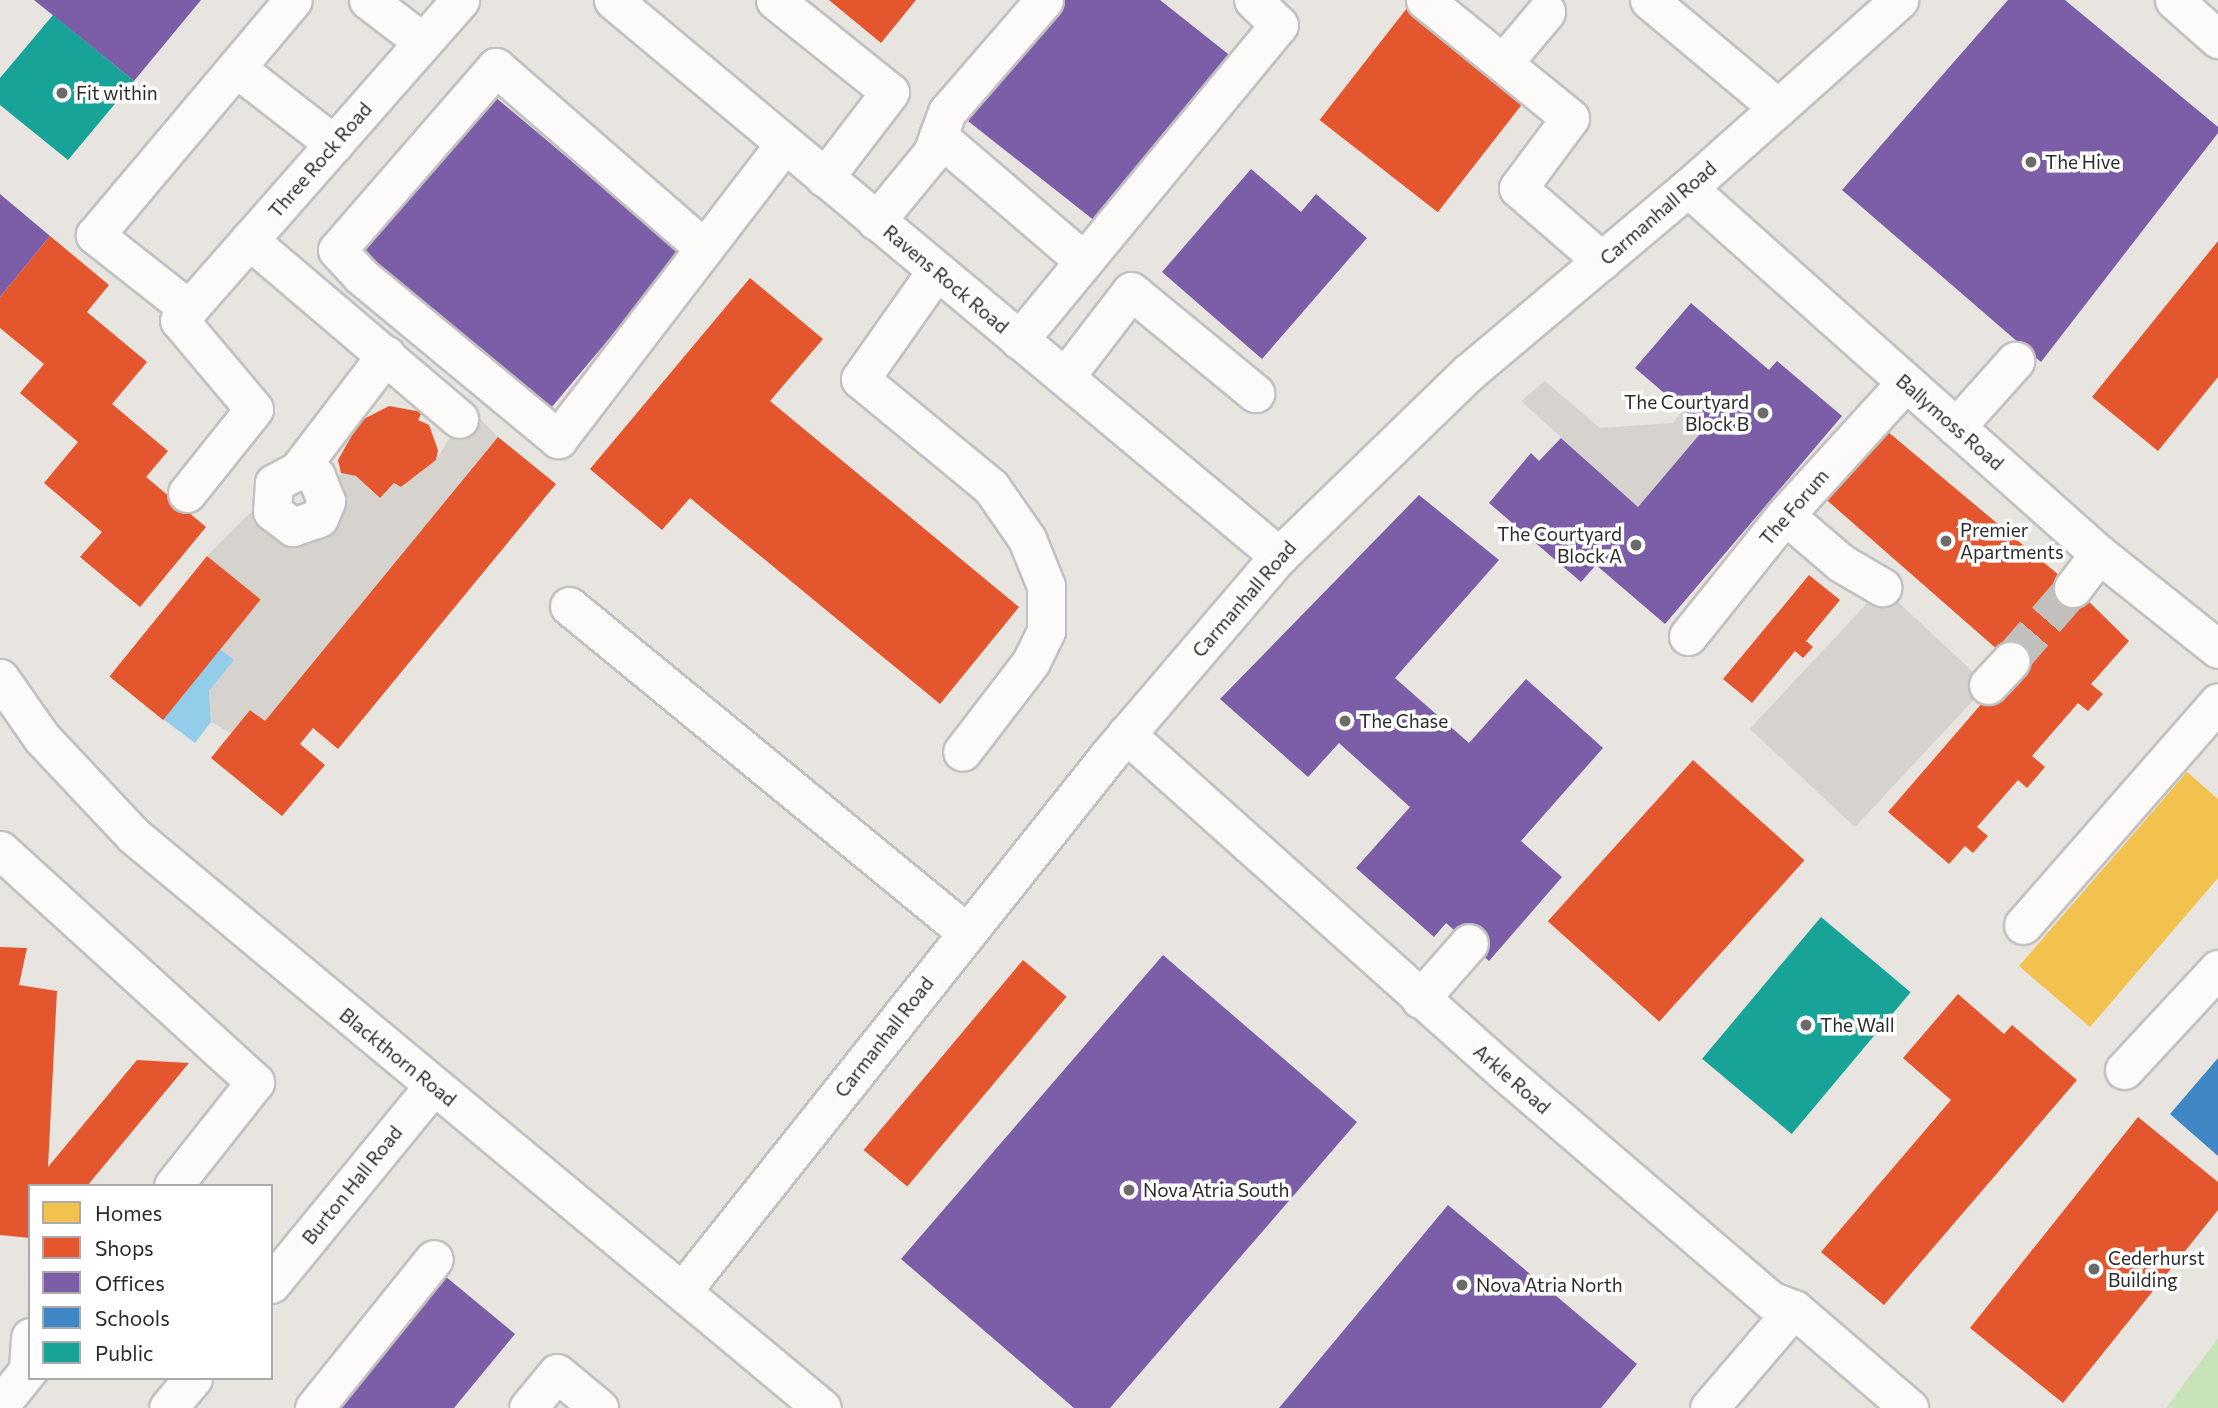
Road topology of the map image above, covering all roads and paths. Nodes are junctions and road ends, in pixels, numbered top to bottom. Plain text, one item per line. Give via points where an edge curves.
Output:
1 (293, 0) edge
2 (368, 0) edge
3 (460, 0) edge
4 (612, 0) edge
5 (775, 0) edge
6 (1044, 0) edge
7 (1253, 0) edge
8 (1425, 0) edge
9 (1649, 0) edge
10 (1899, 0) edge
11 (2174, 0) edge
12 (1546, 12) dead end
13 (2218, 39) edge
14 (423, 42) junction
15 (1503, 63) junction
16 (236, 68) junction
17 (1778, 108) junction
18 (938, 136) junction
19 (334, 144) junction
20 (784, 145) junction
21 (824, 178) junction
22 (1688, 188) junction
23 (876, 221) junction
24 (249, 240) junction
25 (704, 248) junction
26 (1084, 261) junction
27 (1602, 261) junction
28 (936, 271) junction
29 (184, 314) junction
30 (1019, 340) junction
31 (386, 355) junction
32 (2015, 361) dead end
33 (1065, 377) junction
34 (1905, 383) junction
35 (1255, 393) dead end
36 (459, 419) dead end
37 (1956, 427) junction
38 (298, 470) dead end
39 (187, 493) dead end
40 (1785, 514) junction
41 (2099, 554) junction
42 (1279, 556) junction
43 (1882, 587) dead end
44 (2073, 587) tunnel mouth
45 (569, 606) dead end
46 (1688, 636) dead end
47 (2218, 649) edge
48 (0, 678) edge
49 (2218, 702) edge
50 (1126, 734) junction
51 (962, 752) dead end
52 (0, 850) edge
53 (2023, 925) dead end
54 (965, 932) junction
55 (1469, 943) dead end
56 (2218, 969) edge
57 (1420, 999) junction
58 (2124, 1070) dead end
59 (433, 1086) junction
60 (175, 1184) edge
61 (433, 1259) dead end
62 (273, 1282) edge
63 (683, 1290) junction
64 (1794, 1309) junction
65 (28, 1360) edge
66 (0, 1405) edge
67 (314, 1408) edge
68 (527, 1408) edge
69 (599, 1408) edge
70 (822, 1408) edge
71 (1709, 1408) edge
72 (1909, 1408) edge

1 - 16 street
2 - 14 street
3 - 14 street, Three Rock Road
4 - 20 street, Ravens Rock Road
5 - 21 street via 890,92
6 - 18 street via 947,112
7 - 26 street via 1279,25
8 - 15 street
9 - 17 street
10 - 17 street, Carmanhall Road
11 - 13 street
12 - 15 street
14 - 19 street, Three Rock Road
15 - 27 street via 1570,118 1518,188
16 - 19 street
16 - 29 street via 95,235
17 - 22 street, Carmanhall Road
18 - 23 street via 932,153
18 - 26 street
19 - 24 street, Three Rock Road
20 - 21 street, Ravens Rock Road
20 - 25 street
21 - 23 street, Ravens Rock Road
22 - 27 street, Carmanhall Road
22 - 34 street, Ballymoss Road
23 - 28 street, Ravens Rock Road
24 - 29 street, Three Rock Road
24 - 31 street
25 - 25 street via 496,67 337,250 361,276 558,439
26 - 30 street
27 - 42 street, Carmanhall Road via 1468,373
28 - 30 street, Ravens Rock Road
28 - 51 street via 860,379 991,486 1027,539 1045,586 1046,631 1031,662
29 - 39 street via 254,409
30 - 33 street, Ravens Rock Road
31 - 36 street
31 - 38 street
32 - 37 street
33 - 35 street via 1131,291
33 - 42 street, Ravens Rock Road
34 - 37 street, Ballymoss Road
34 - 40 street, The Forum
37 - 41 street, Ballymoss Road
40 - 43 street via 1841,563
40 - 46 street, The Forum
41 - 44 street
41 - 47 street, Ballymoss Road
42 - 50 street, Carmanhall Road
45 - 54 street
48 - 59 street, Blackthorn Road via 42,738 133,835
49 - 53 street
50 - 54 street, Carmanhall Road
50 - 57 street, Arkle Road
52 - 60 street via 255,1082
54 - 63 street, Carmanhall Road
55 - 57 street
56 - 58 street
57 - 64 street, Arkle Road via 1770,1300
59 - 62 street, Burton Hall Road
59 - 63 street, Blackthorn Road
61 - 67 street
63 - 70 street, Blackthorn Road
64 - 71 street
64 - 72 street, Arkle Road
65 - 66 street
68 - 69 street via 557,1374

